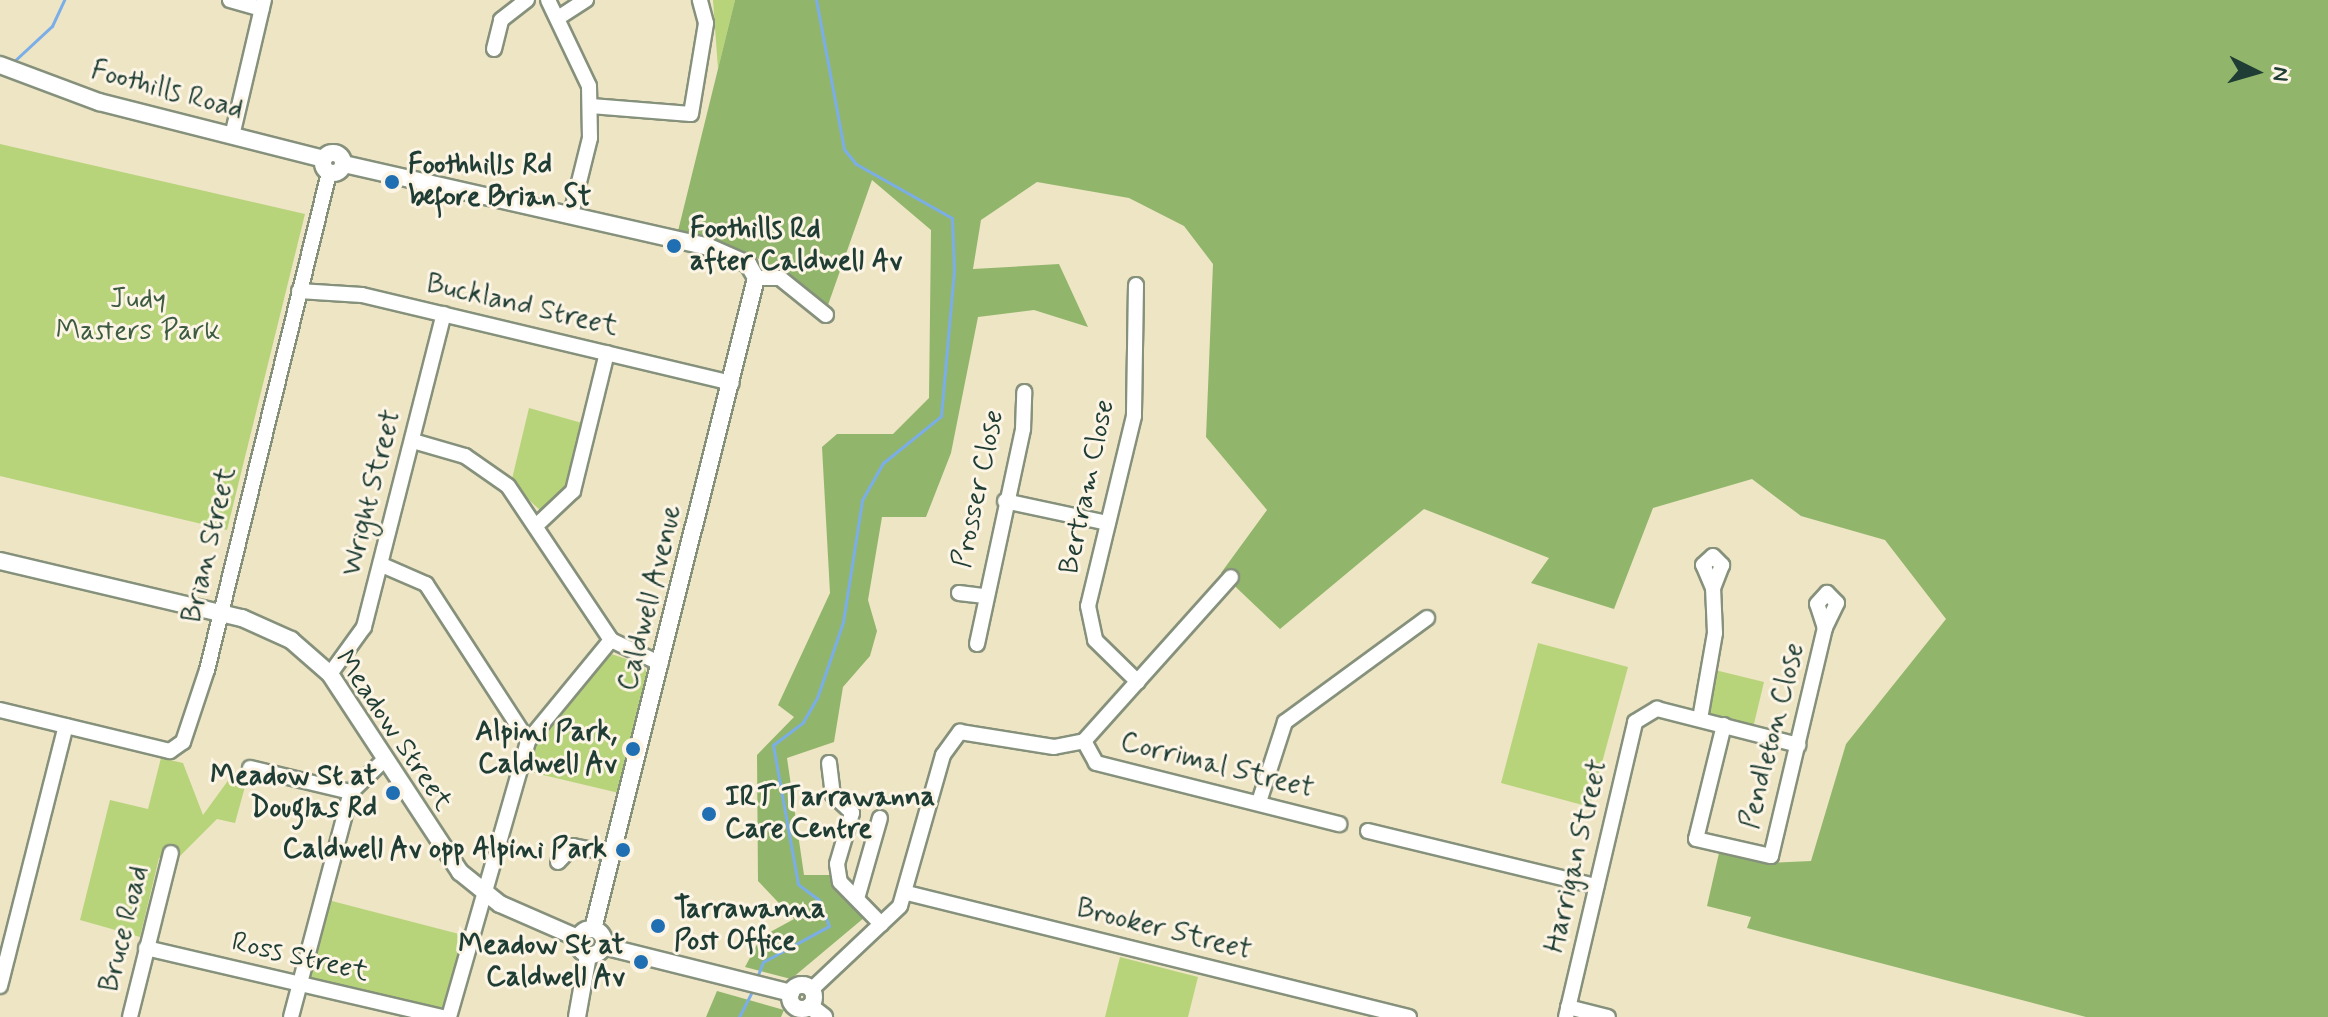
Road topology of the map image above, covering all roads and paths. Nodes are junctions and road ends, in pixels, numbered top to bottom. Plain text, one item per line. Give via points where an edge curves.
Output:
1 (230, 0) edge
2 (527, 0) edge
3 (548, 0) edge
4 (586, 0) edge
5 (700, 0) edge
6 (263, 4) edge
7 (561, 16) junction
8 (494, 49) dead end
9 (0, 65) edge
10 (591, 106) junction
11 (232, 136) junction
12 (332, 165) junction
13 (571, 214) junction
14 (756, 278) junction
15 (1136, 285) dead end
16 (299, 291) junction
17 (444, 314) junction
18 (826, 315) dead end
19 (607, 353) junction
20 (732, 383) junction
21 (1024, 392) dead end
22 (413, 441) junction
23 (1005, 501) junction
24 (539, 523) junction
25 (1108, 523) junction
26 (0, 561) edge
27 (382, 565) junction
28 (1231, 577) dead end
29 (1713, 588) dead end
30 (959, 593) dead end
31 (983, 596) junction
32 (220, 613) junction
33 (1427, 618) dead end
34 (1825, 628) dead end
35 (611, 640) junction
36 (977, 644) dead end
37 (661, 664) junction
38 (330, 674) junction
39 (1138, 682) junction
40 (0, 710) edge
41 (1700, 719) junction
42 (1724, 725) junction
43 (66, 726) junction
44 (528, 741) junction
45 (1084, 741) junction
46 (1798, 745) junction
47 (384, 760) junction
48 (829, 763) dead end
49 (250, 768) dead end
50 (351, 792) junction
51 (1259, 802) junction
52 (880, 818) dead end
53 (1339, 824) dead end
54 (1368, 831) dead end
55 (171, 853) dead end
56 (613, 854) junction
57 (558, 862) dead end
58 (1596, 886) junction
59 (480, 889) junction
60 (907, 893) junction
61 (858, 895) junction
62 (881, 924) junction
63 (593, 929) junction
64 (578, 938) junction
65 (603, 946) junction
66 (146, 948) junction
67 (588, 955) junction
68 (299, 984) junction
69 (0, 986) edge
70 (811, 998) junction
71 (1567, 1012) edge
72 (130, 1017) edge
73 (291, 1017) edge
74 (443, 1017) edge
75 (449, 1017) edge
76 (577, 1017) edge
77 (824, 1017) edge
78 (1409, 1017) edge
79 (1608, 1017) edge

1 - 6 street
2 - 8 street via 501,20
3 - 7 street
4 - 7 street
5 - 10 street via 706,23 691,114
6 - 11 street
7 - 10 street via 583,61
9 - 11 main road, Foothills Road via 99,102
10 - 13 street
11 - 12 main road, Foothills Road
12 - 13 main road, Foothills Road
12 - 16 street, Brian Street
13 - 14 main road, Foothills Road via 709,247 748,264
14 - 18 street, Foothills Road via 780,278
14 - 20 main road, Caldwell Avenue
15 - 25 street, Bertram Close via 1134,416
16 - 17 street, Buckland Street via 362,295
16 - 32 street, Brian Street
17 - 19 street, Buckland Street
17 - 22 street, Wright Street
19 - 20 street, Buckland Street
19 - 24 street via 573,491
20 - 37 main road, Caldwell Avenue
21 - 23 street, Prosser Close
22 - 24 street via 465,456 508,486
22 - 27 street, Wright Street
23 - 25 street
23 - 31 street, Prosser Close
24 - 35 street
25 - 39 street, Bertram Close via 1088,606 1095,640
26 - 32 main road, Meadow Street
27 - 38 street, Wright Street via 357,643
27 - 44 street via 426,584
28 - 39 street
29 - 41 street via 1712,664
30 - 31 street, Prosser Close
31 - 36 street, Prosser Close
32 - 38 main road, Meadow Street via 280,633
32 - 43 street, Brian Street via 201,690 177,749
33 - 51 street via 1285,722
34 - 46 street, Pendleton Close
35 - 37 street
35 - 44 street
37 - 56 main road, Caldwell Avenue
38 - 47 main road, Meadow Street
39 - 45 street
40 - 43 street, Brian Street
41 - 42 street
41 - 58 street, Harrigan Street via 1645,709 1635,722
42 - 46 street
42 - 46 street, Pendleton Close via 1696,839 1771,856
43 - 69 street
44 - 59 street
45 - 51 street, Corrimal Street via 1096,763
45 - 60 street, Corrimal Street via 1054,747 974,731 954,735
47 - 50 street
47 - 59 main road, Meadow Street via 436,844
48 - 61 street via 833,795 852,813 837,864 840,882
49 - 50 street
50 - 68 street
51 - 53 street, Corrimal Street
52 - 61 street
54 - 58 street
55 - 66 street, Bruce Road
56 - 57 street via 573,846
56 - 63 main road, Caldwell Avenue
58 - 71 street, Harrigan Street
59 - 64 main road, Meadow Street
59 - 75 street
60 - 62 street
60 - 78 street, Brooker Street
61 - 62 street
62 - 70 street
63 - 64 main road
63 - 65 main road
64 - 67 main road
65 - 67 main road
65 - 70 main road via 791,993 795,1007
66 - 68 street, Ross Street
66 - 72 street, Bruce Road
67 - 76 main road
68 - 73 street
68 - 74 street, Ross Street
70 - 77 main road
71 - 79 street

